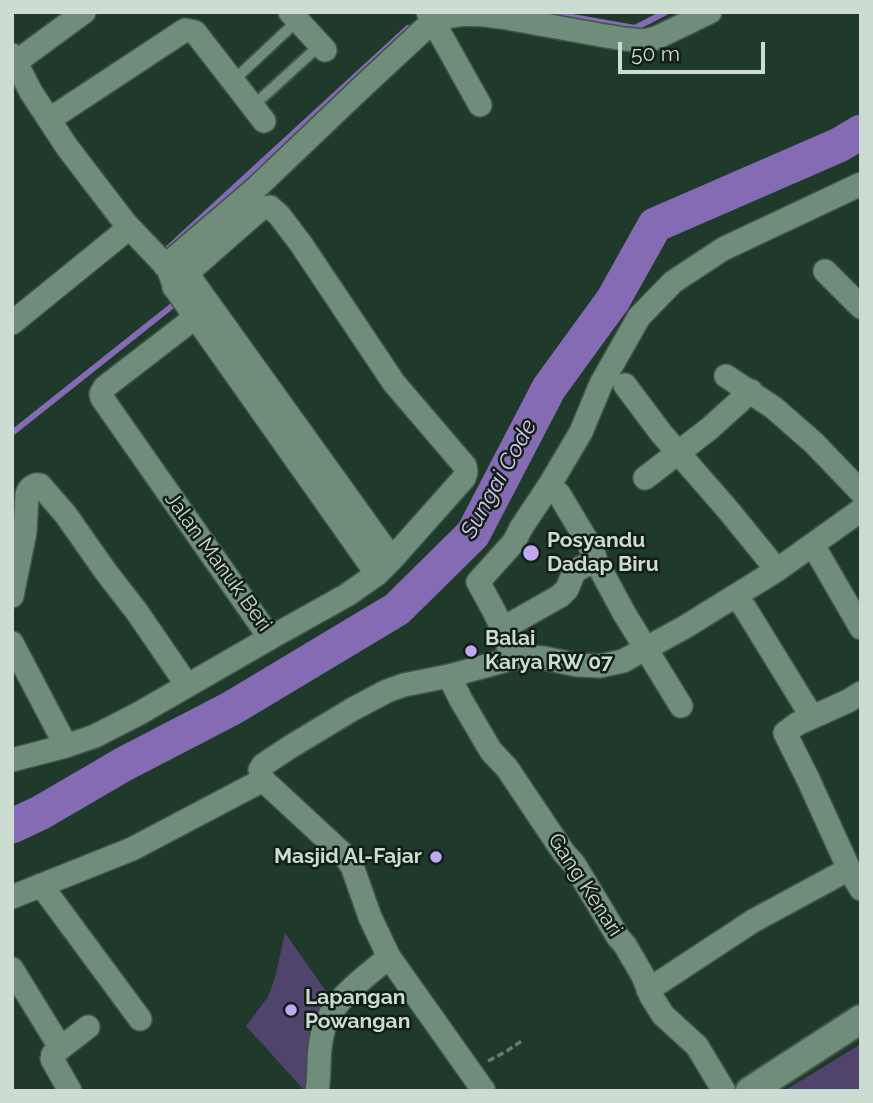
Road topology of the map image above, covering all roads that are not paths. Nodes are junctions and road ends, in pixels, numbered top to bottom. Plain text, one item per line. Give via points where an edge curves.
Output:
1 (84, 12) edge
2 (710, 12) edge
3 (294, 16) edge
4 (431, 17) edge
5 (322, 48) joint
6 (14, 58) edge
7 (233, 81) junction
8 (480, 105) dead end
9 (258, 114) joint
10 (50, 119) junction
11 (861, 184) edge
12 (130, 228) junction
13 (825, 271) dead end
14 (174, 274) junction
15 (861, 307) edge
16 (203, 312) junction
17 (12, 323) edge
18 (726, 376) dead end
19 (625, 385) dead end
20 (751, 391) junction
21 (678, 452) junction
22 (645, 478) dead end
23 (861, 492) edge
24 (559, 494) dead end
25 (62, 509) junction
26 (861, 510) edge
27 (25, 532) junction
28 (813, 545) junction
29 (596, 561) junction
30 (384, 566) junction
31 (776, 570) junction
32 (12, 596) edge
33 (734, 596) junction
34 (514, 622) dead end
35 (861, 628) edge
36 (270, 638) junction
37 (12, 643) edge
38 (646, 648) junction
39 (511, 659) junction
40 (449, 676) junction
41 (187, 685) junction
42 (861, 694) edge
43 (681, 706) dead end
44 (812, 718) junction
45 (66, 746) junction
46 (12, 760) edge
47 (263, 780) junction
48 (849, 869) junction
49 (41, 885) junction
50 (861, 889) edge
51 (12, 897) edge
52 (389, 957) junction
53 (12, 970) edge
54 (648, 990) junction
55 (140, 1018) dead end
56 (861, 1019) edge
57 (88, 1027) dead end
58 (60, 1047) junction
59 (314, 1086) edge
60 (71, 1091) edge
61 (484, 1091) edge
62 (724, 1091) edge
63 (750, 1091) edge

1 - 6 street
2 - 4 street via 644,41 504,18
3 - 5 street
3 - 7 lane
4 - 8 street
4 - 14 street
5 - 9 lane
6 - 10 street
7 - 9 street
7 - 10 street via 195,33 185,30
10 - 12 street
11 - 39 street via 723,249 673,282 639,317 549,486 514,542 478,582 498,617
12 - 14 street
12 - 17 street
13 - 15 street
14 - 16 street
14 - 30 street, Jalan Manuk Beri via 260,209 270,207 301,244 394,383 459,457 464,478
16 - 30 street
16 - 36 street, Jalan Manuk Beri via 101,394
18 - 20 street
19 - 21 street
20 - 21 street
20 - 23 street via 814,443
21 - 22 street
21 - 31 street
24 - 29 street
25 - 27 street
25 - 27 street via 40,485 32,487 27,494
25 - 41 street
26 - 28 street
27 - 32 street
28 - 31 street
28 - 35 street
29 - 34 street via 574,572 560,596
29 - 38 street
30 - 36 street, Jalan Manuk Beri via 347,595
31 - 33 street
33 - 38 street
33 - 44 street
36 - 41 street
37 - 45 street
38 - 39 street via 623,661 600,666 544,658
38 - 43 street
39 - 40 street
40 - 47 street via 404,685 353,709 263,765
40 - 54 street, Gang Kenari via 487,744 625,945
41 - 45 street via 95,736
42 - 44 street
44 - 48 street via 785,733
45 - 46 street
47 - 49 street via 132,849
47 - 52 street via 352,866
48 - 50 street
48 - 54 street via 753,921
49 - 51 street
49 - 55 street
52 - 59 street via 341,998 329,1015
52 - 61 street
53 - 58 street
54 - 62 street, Gang Kenari via 663,1014 697,1046
56 - 63 street
57 - 58 street
58 - 60 street via 52,1059

